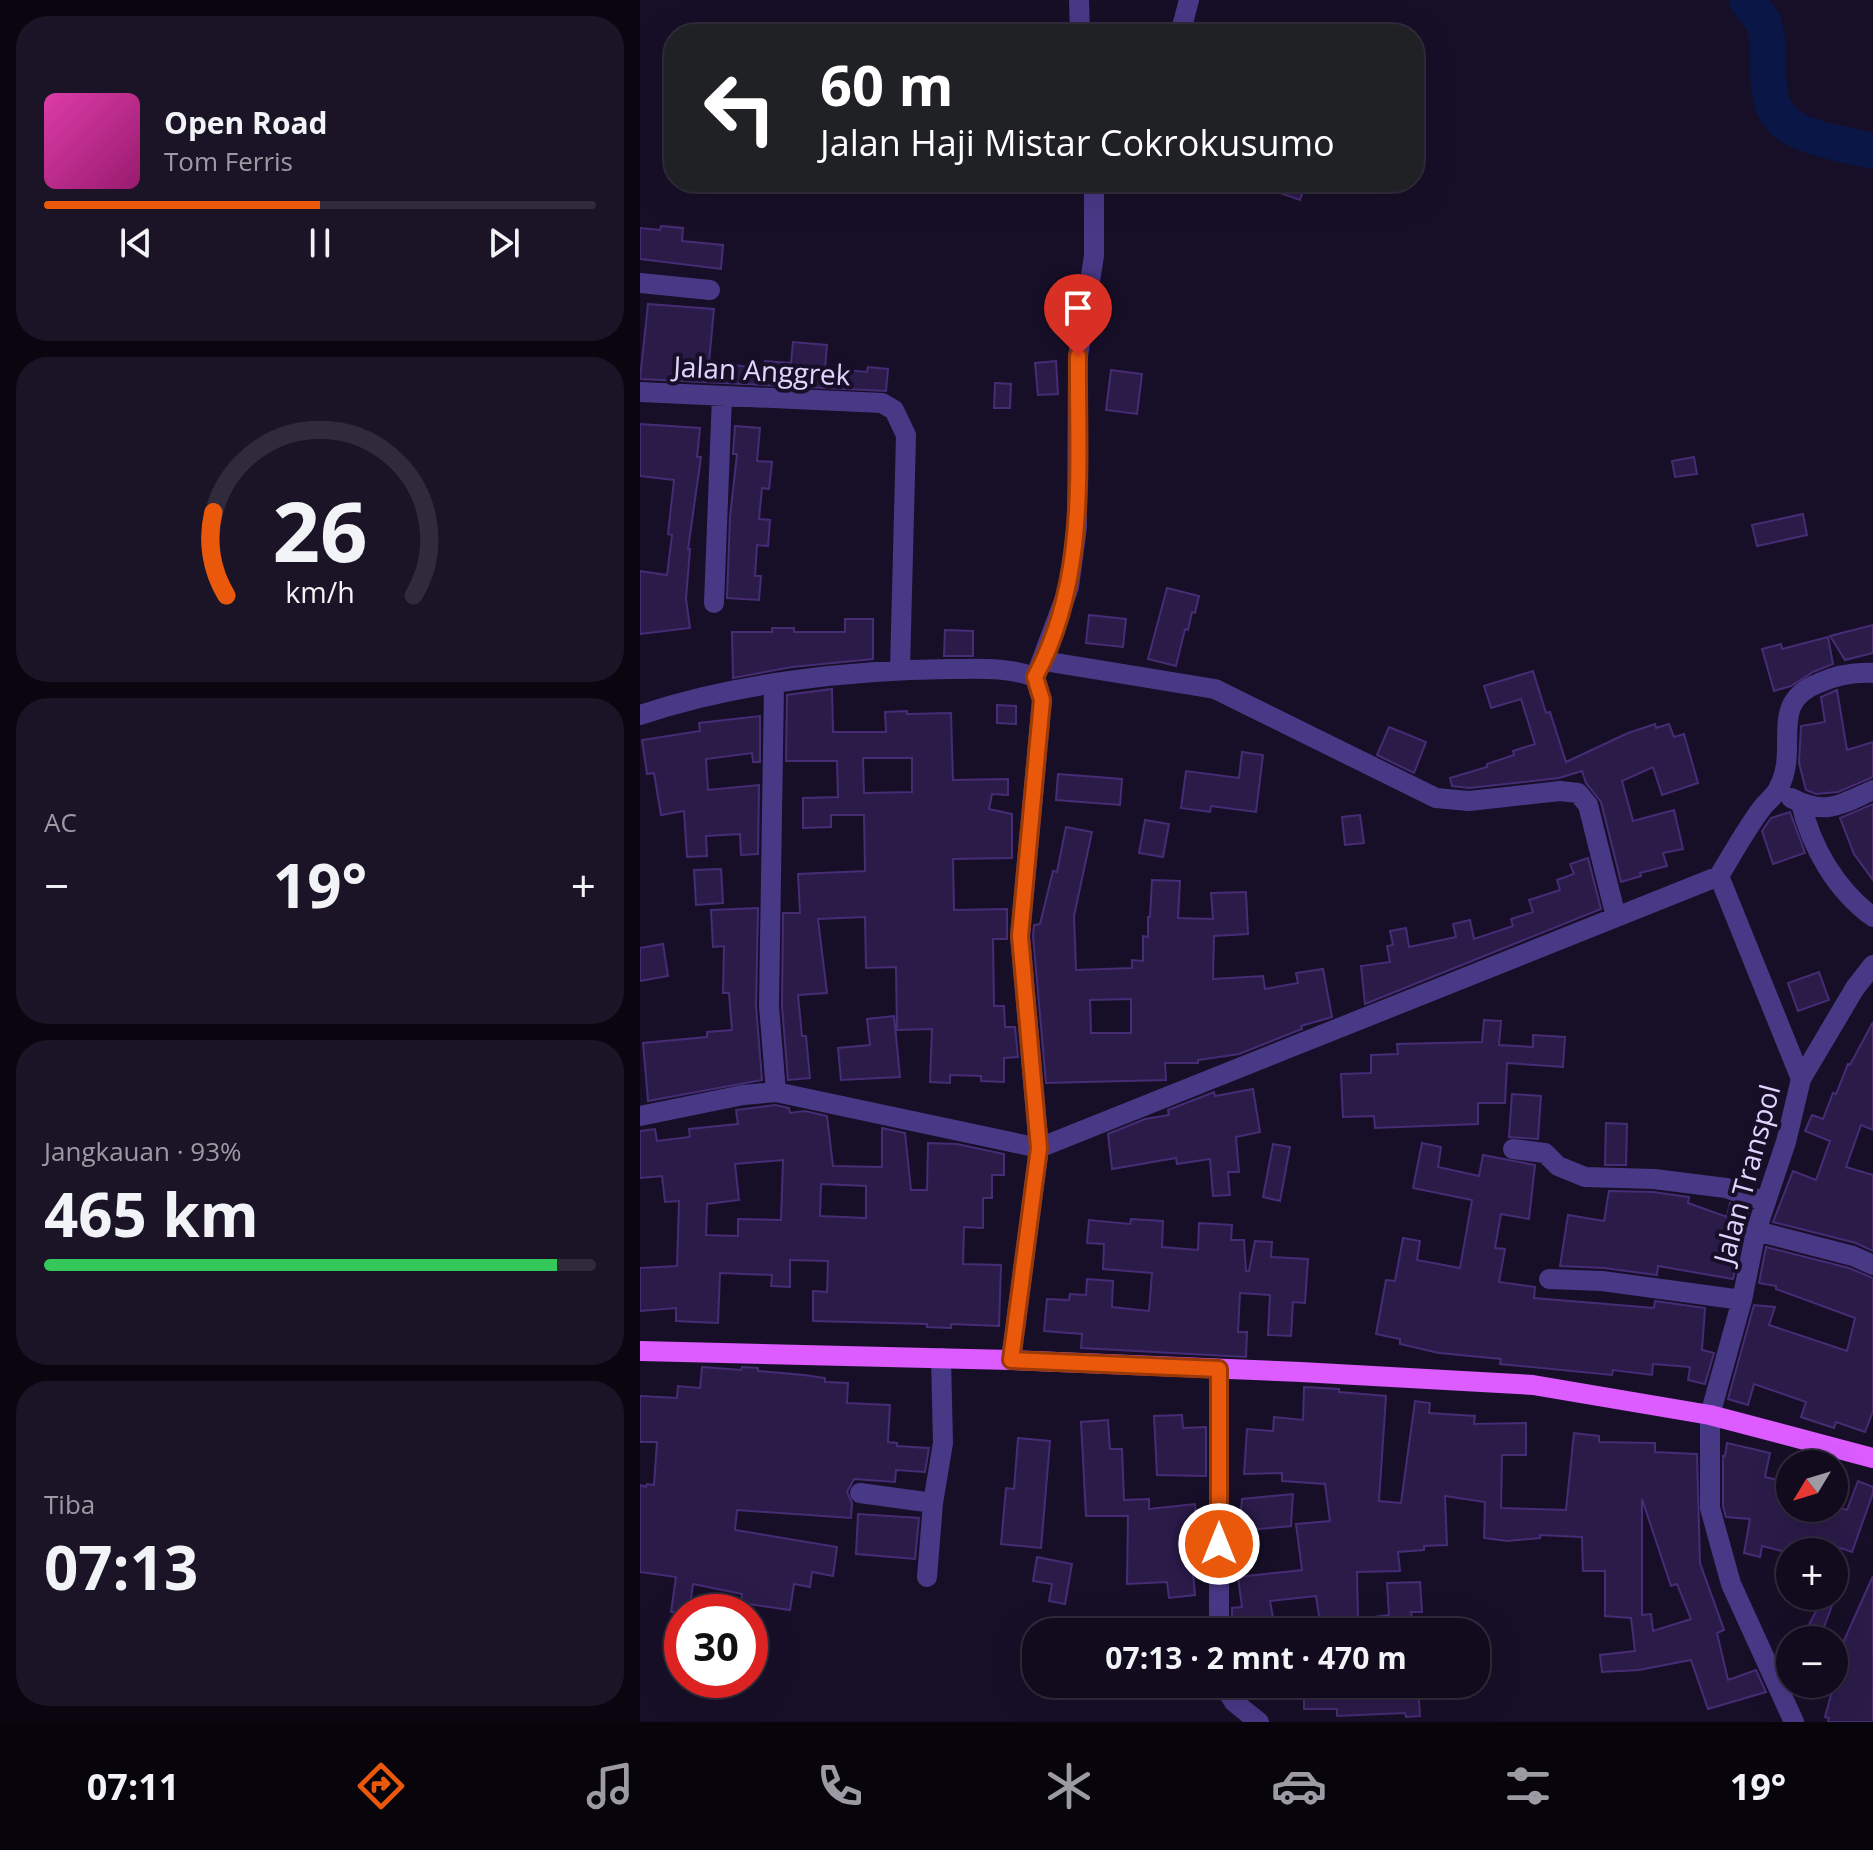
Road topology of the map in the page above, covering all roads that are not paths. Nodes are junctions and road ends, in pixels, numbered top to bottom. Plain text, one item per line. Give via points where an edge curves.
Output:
1 (1079, 0) edge
2 (1189, 0) edge
3 (1080, 24) edge
4 (1183, 24) edge
5 (1094, 192) edge
6 (640, 283) edge
7 (710, 290) dead end
8 (640, 392) edge
9 (722, 396) junction
10 (714, 603) dead end
11 (1039, 669) junction
12 (900, 670) junction
13 (1873, 673) edge
14 (774, 685) junction
15 (640, 715) edge
16 (1778, 790) junction
17 (1873, 790) edge
18 (1801, 803) junction
19 (1719, 876) junction
20 (1616, 917) junction
21 (1873, 917) edge
22 (1873, 965) edge
23 (1801, 1079) junction
24 (776, 1092) junction
25 (640, 1116) edge
26 (1039, 1148) junction
27 (1513, 1149) dead end
28 (1766, 1202) junction
29 (1756, 1231) junction
30 (1873, 1265) edge
31 (1549, 1279) dead end
32 (1742, 1300) junction
33 (640, 1351) edge
34 (941, 1358) junction
35 (1011, 1360) junction
36 (1219, 1369) junction
37 (1710, 1415) junction
38 (1873, 1458) edge
39 (860, 1493) dead end
40 (933, 1503) junction
41 (927, 1577) dead end
42 (1219, 1618) edge
43 (1232, 1698) edge
44 (1259, 1722) edge
45 (1794, 1722) edge

1 - 3 street
2 - 4 street
5 - 11 street via 1094,256 1078,356 1077,527 1069,587
6 - 7 street
8 - 9 street, Jalan Anggrek
9 - 10 street
9 - 12 street, Jalan Anggrek via 882,403 894,410 906,435
11 - 12 street
11 - 20 street via 1215,689 1436,798 1469,801 1578,793 1588,805
11 - 26 street via 1042,700 1020,936
12 - 14 street
13 - 16 street via 1827,679 1796,696 1788,707 1788,761
14 - 15 street
14 - 24 street via 769,1006
16 - 18 street
16 - 19 street
17 - 18 street via 1837,807
18 - 21 street via 1818,851 1847,894
19 - 20 street
19 - 23 street
20 - 26 street
22 - 23 street, Jalan Transpol
23 - 28 street, Jalan Transpol
24 - 25 street
24 - 26 street
26 - 35 street
27 - 28 street via 1545,1153 1558,1166 1585,1177 1726,1188
28 - 29 street, Jalan Transpol
29 - 30 street
29 - 32 street, Jalan Transpol
31 - 32 street
32 - 37 street, Jalan Transpol
33 - 34 main road
34 - 35 main road
34 - 40 street via 943,1443
35 - 36 main road
36 - 37 main road via 1533,1385
36 - 42 street
37 - 38 main road
37 - 45 street, Jalan Transpol via 1710,1508 1731,1584
39 - 40 street
40 - 41 street
43 - 44 street

